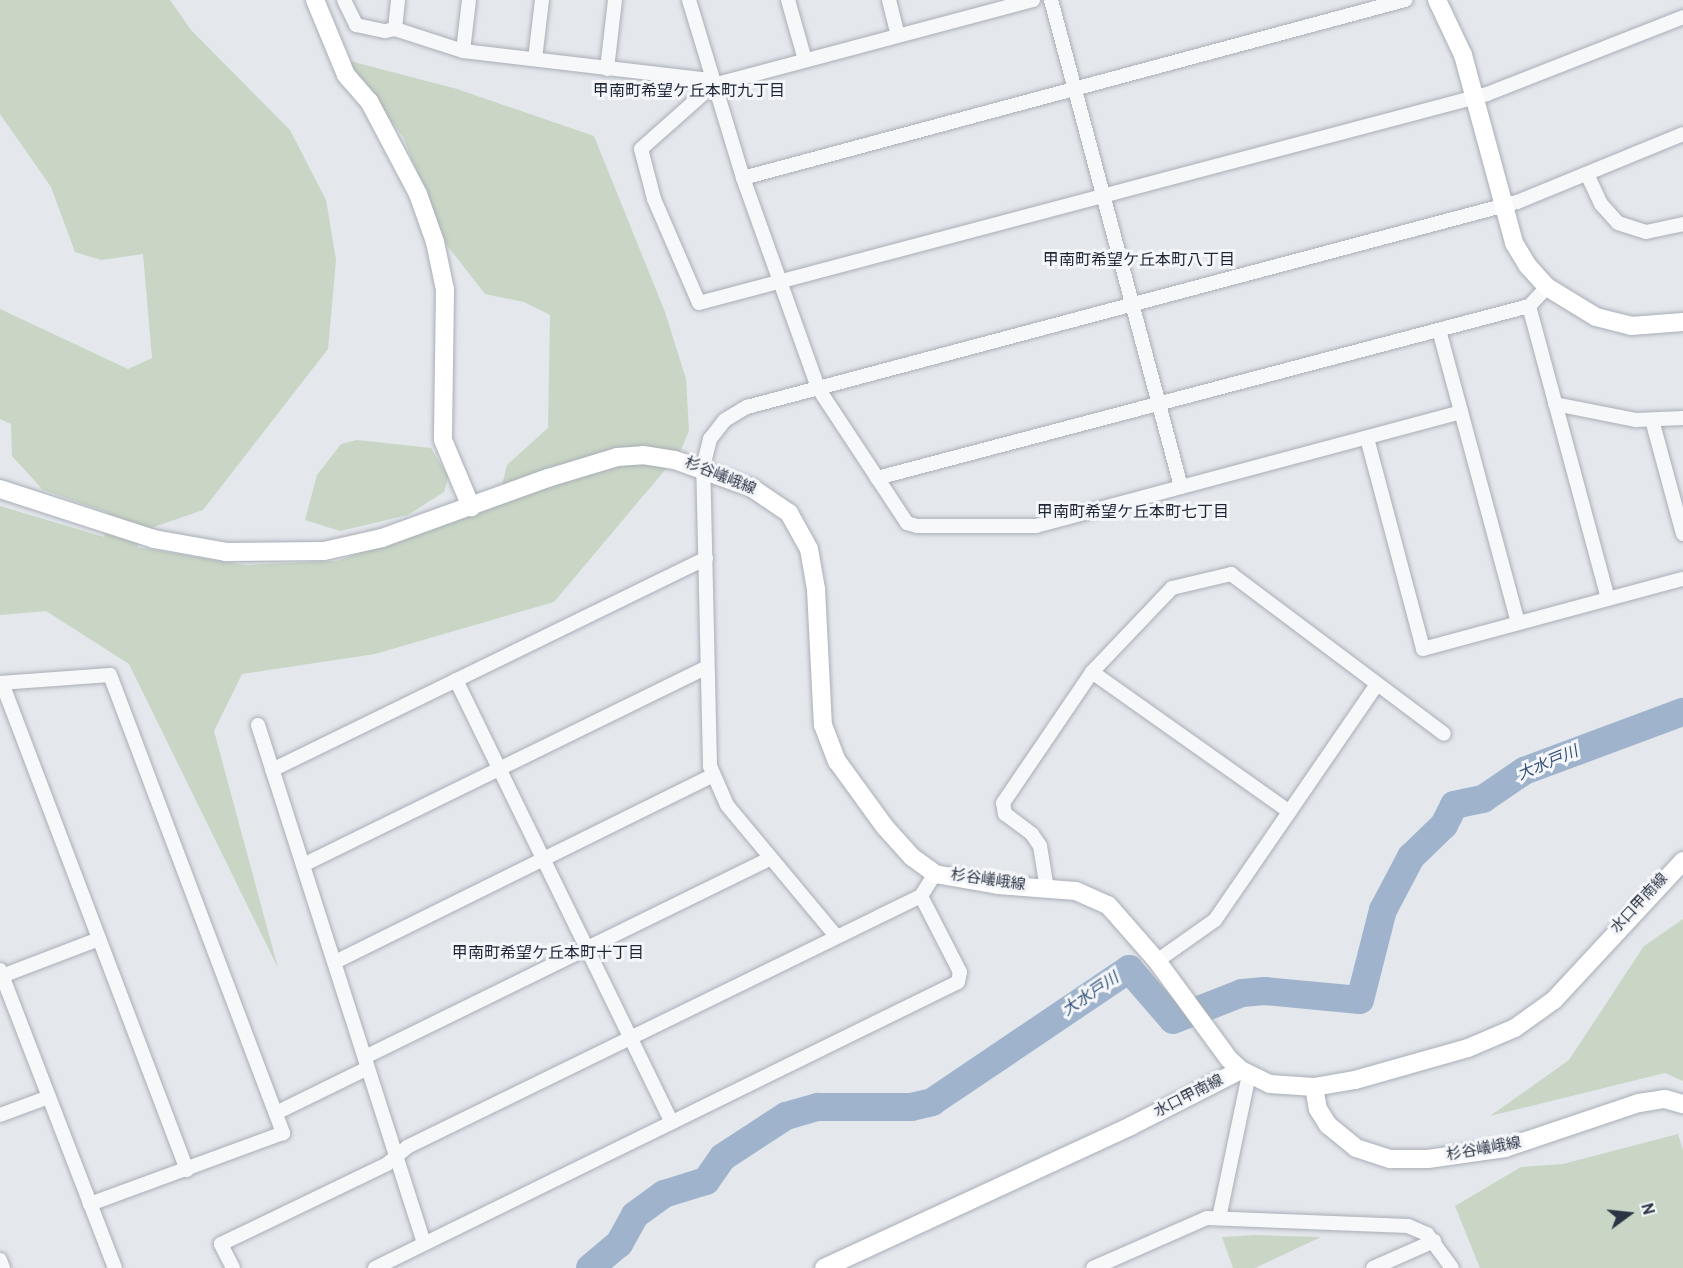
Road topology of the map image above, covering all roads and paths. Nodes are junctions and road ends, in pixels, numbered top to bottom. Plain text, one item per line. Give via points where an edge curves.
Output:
1 (315, 0) edge
2 (344, 0) edge
3 (398, 0) edge
4 (469, 0) edge
5 (542, 0) edge
6 (615, 0) edge
7 (689, 0) edge
8 (788, 0) edge
9 (889, 0) edge
10 (1033, 0) edge
11 (1051, 0) edge
12 (1405, 0) edge
13 (1438, 0) edge
14 (1683, 17) edge
15 (395, 29) junction
16 (898, 35) junction
17 (463, 51) junction
18 (535, 59) junction
19 (805, 60) junction
20 (607, 69) junction
21 (713, 85) junction
22 (1074, 89) junction
23 (1475, 98) junction
24 (1683, 134) edge
25 (1587, 174) junction
26 (743, 178) junction
27 (1103, 196) junction
28 (1502, 206) junction
29 (1683, 224) edge
30 (780, 282) junction
31 (1547, 287) junction
32 (1131, 304) junction
33 (1529, 306) junction
34 (1683, 322) edge
35 (1439, 330) junction
36 (818, 388) junction
37 (1158, 403) junction
38 (1555, 404) junction
39 (1461, 412) junction
40 (1683, 418) edge
41 (1652, 420) junction
42 (1367, 438) junction
43 (703, 467) junction
44 (878, 478) junction
45 (1180, 487) junction
46 (0, 489) edge
47 (471, 507) junction
48 (1680, 510) edge
49 (1683, 534) edge
50 (706, 558) junction
51 (1683, 579) edge
52 (1608, 599) junction
53 (1518, 623) junction
54 (706, 668) junction
55 (1092, 672) junction
56 (456, 680) junction
57 (1, 683) edge
58 (1377, 684) junction
59 (258, 725) dead end
60 (1444, 734) dead end
61 (500, 768) junction
62 (272, 770) junction
63 (712, 777) junction
64 (1290, 813) junction
65 (544, 858) junction
66 (771, 858) junction
67 (1683, 861) edge
68 (303, 865) junction
69 (935, 874) junction
70 (1047, 889) junction
71 (921, 896) junction
72 (836, 936) junction
73 (99, 939) junction
74 (589, 948) junction
75 (1157, 961) junction
76 (335, 962) junction
77 (1, 973) edge
78 (633, 1037) junction
79 (367, 1063) junction
80 (1245, 1072) junction
81 (1314, 1087) junction
82 (49, 1096) junction
83 (1683, 1104) edge
84 (276, 1113) junction
85 (0, 1115) edge
86 (672, 1122) junction
87 (397, 1156) junction
88 (187, 1170) junction
89 (90, 1204) junction
90 (1219, 1218) junction
91 (1434, 1241) junction
92 (424, 1243) junction
93 (0, 1260) edge
94 (3, 1268) edge
95 (115, 1268) edge
96 (232, 1268) edge
97 (375, 1268) edge
98 (824, 1268) edge
99 (1093, 1268) edge
100 (1373, 1268) edge
101 (1452, 1268) edge

1 - 47 main road via 346,75 369,101 418,194 435,242 445,290 442,440
2 - 15 street via 356,25 385,31
3 - 15 street
4 - 17 street
5 - 18 street
6 - 20 street
7 - 21 street
8 - 19 street
9 - 16 street
10 - 16 street
11 - 22 street
12 - 22 street
13 - 23 main road via 1460,47
14 - 23 street
15 - 17 street
16 - 19 street
17 - 18 street
18 - 20 street
19 - 21 street
20 - 21 street via 703,79
21 - 26 street
21 - 30 street via 641,149 654,199 699,303
22 - 26 street
22 - 27 street
23 - 27 street
23 - 28 main road
24 - 25 street
25 - 28 street
25 - 29 street via 1601,204 1618,223 1646,232
26 - 30 street
27 - 30 street
27 - 32 street
28 - 31 main road via 1514,243
28 - 32 street
30 - 36 street
31 - 33 street
31 - 34 main road via 1596,317 1631,326
32 - 36 street
32 - 37 street
33 - 35 street
33 - 38 street
35 - 37 street
35 - 39 street
36 - 43 street via 738,410 710,439
36 - 44 street
37 - 44 street
37 - 45 street
38 - 41 street via 1606,416
38 - 52 street
39 - 42 street
39 - 53 street
40 - 41 street
41 - 48 street
42 - 45 street
42 - 53 street via 1423,649
43 - 47 main road, 杉谷嶬峨線 via 643,455 617,457
43 - 50 street
43 - 69 main road, 杉谷嶬峨線 via 766,496 798,525 809,549 816,589 823,725 837,760 885,827 912,857
44 - 45 street via 907,523 917,526 1036,526
46 - 47 main road, 杉谷嶬峨線 via 154,539 226,552 324,551 382,538
48 - 49 street
50 - 54 street
50 - 56 street
51 - 52 street
52 - 53 street
54 - 61 street
54 - 63 street via 707,751
55 - 58 street via 1172,588 1226,574
55 - 64 street
55 - 70 street via 1003,803 1005,814 1032,834 1040,846
56 - 61 street
56 - 62 street
57 - 73 street
57 - 84 street via 110,675
58 - 60 street
58 - 64 street
59 - 62 street
61 - 65 street
61 - 68 street
62 - 68 street
63 - 65 street
63 - 66 street via 727,805
64 - 75 street via 1215,920
65 - 74 street
65 - 76 street
66 - 72 street
66 - 74 street
67 - 81 main road, 水口甲南線 via 1554,1000 1515,1028 1468,1048
68 - 76 street
69 - 70 main road, 杉谷嶬峨線
69 - 71 street
70 - 75 main road, 杉谷嶬峨線 via 1092,895 1108,905
71 - 72 street
71 - 86 street via 960,972 958,982
72 - 78 street
73 - 77 street
73 - 88 street
74 - 78 street
74 - 79 street
75 - 80 main road, 杉谷嶬峨線 via 1194,1014
76 - 79 street
77 - 82 street
78 - 86 street
78 - 87 street via 407,1147
79 - 84 street
79 - 87 street
80 - 81 main road, 水口甲南線 via 1270,1084
80 - 90 street
80 - 98 main road, 水口甲南線
81 - 83 main road, 杉谷嶬峨線 via 1318,1108 1328,1125 1356,1148 1390,1159 1428,1159 1505,1148 1639,1103 1665,1099
82 - 85 street
82 - 89 street
84 - 88 street via 283,1132
86 - 92 street
87 - 92 street
87 - 96 street via 221,1244
88 - 89 street
89 - 95 street
90 - 91 street via 1401,1225 1416,1228
90 - 99 street via 1207,1218
91 - 100 street
91 - 101 street
92 - 97 street
93 - 94 street

